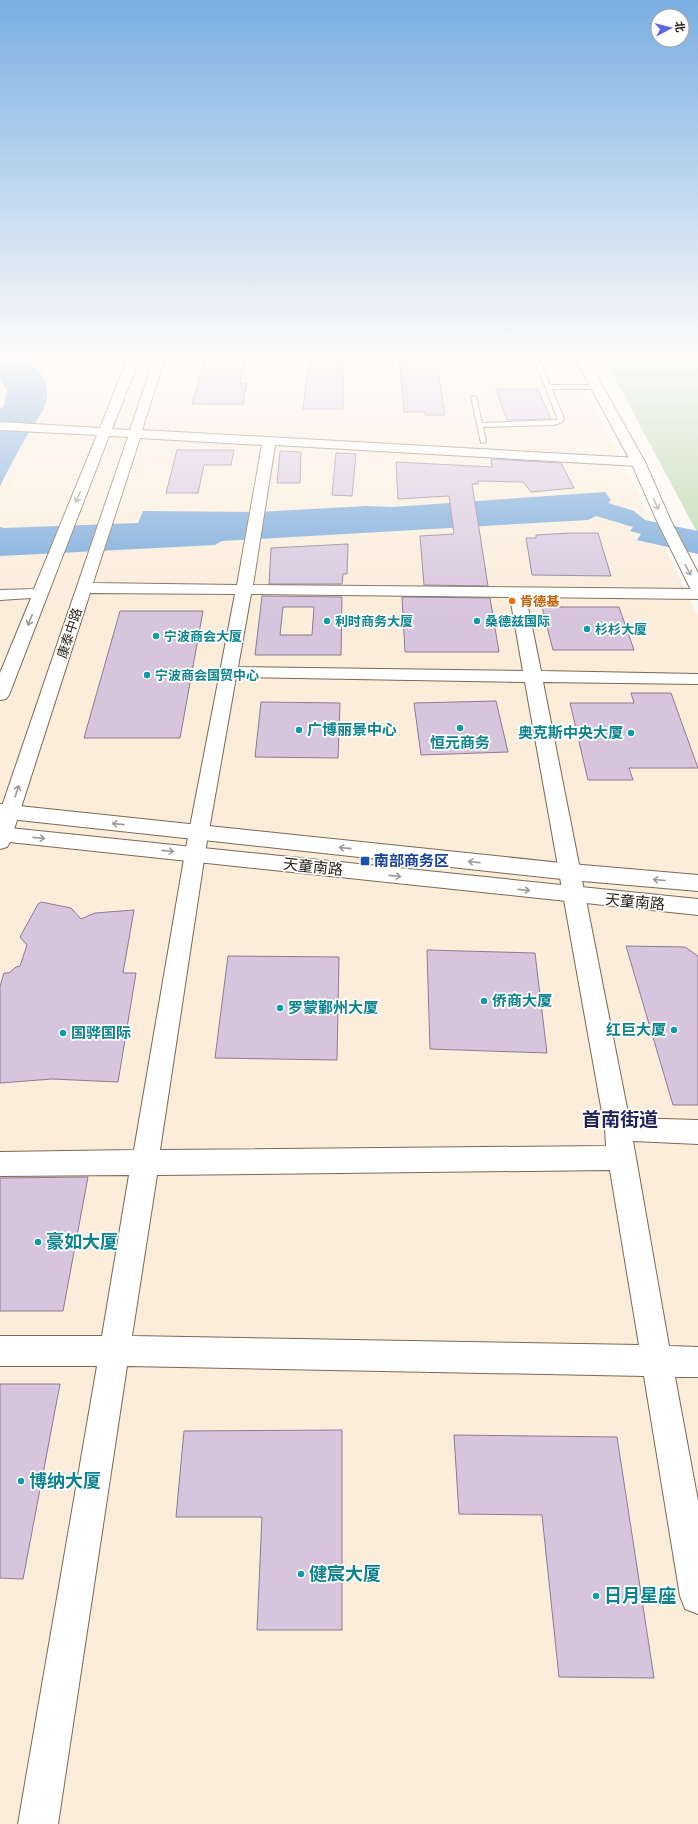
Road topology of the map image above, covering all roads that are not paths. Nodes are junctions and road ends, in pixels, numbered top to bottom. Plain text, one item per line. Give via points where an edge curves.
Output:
1 (100, 443) edge
2 (132, 443) edge
3 (269, 443) edge
4 (301, 443) edge
5 (496, 443) edge
6 (630, 443) edge
7 (631, 443) edge
8 (637, 455) junction
9 (670, 521) junction
10 (696, 559) edge
11 (83, 588) junction
12 (698, 588) edge
13 (244, 590) junction
14 (517, 592) junction
15 (40, 593) junction
16 (698, 594) edge
17 (0, 595) edge
18 (228, 672) junction
19 (534, 676) junction
20 (698, 679) edge
21 (0, 695) edge
22 (5, 812) edge
23 (1, 837) edge
24 (197, 843) junction
25 (698, 883) edge
26 (573, 884) junction
27 (698, 908) edge
28 (618, 1129) junction
29 (698, 1132) edge
30 (621, 1158) junction
31 (146, 1162) junction
32 (0, 1164) edge
33 (0, 1351) edge
34 (115, 1351) junction
35 (656, 1360) junction
36 (698, 1362) edge
37 (698, 1596) edge
38 (38, 1824) edge

1 -> 15 street
2 - 11 street, 康泰中路
3 - 13 street
4 - 8 street
5 - 8 street
6 - 8 street
7 - 8 street
8 - 9 street
9 - 10 street
9 -> 12 street via 678,551
11 - 13 street
22 -> 11 street, 康泰中路
13 - 14 street
13 - 18 street
14 - 16 street
14 - 19 street
15 - 17 street
15 -> 21 street
18 - 19 street
18 - 24 street
19 - 20 street
19 - 26 street
22 - 23 street, 康泰中路
24 -> 22 street, 天童南路
23 -> 24 street, 天童南路
24 - 26 street, 天童南路
24 - 31 street
25 -> 26 street, 天童南路
26 - 27 street, 天童南路
26 - 28 street
28 - 29 street
28 - 30 street
30 - 31 street
30 - 35 street
31 - 32 street
31 - 34 street
33 - 34 street
34 - 35 street
34 - 38 street
35 - 36 street
35 - 37 street

